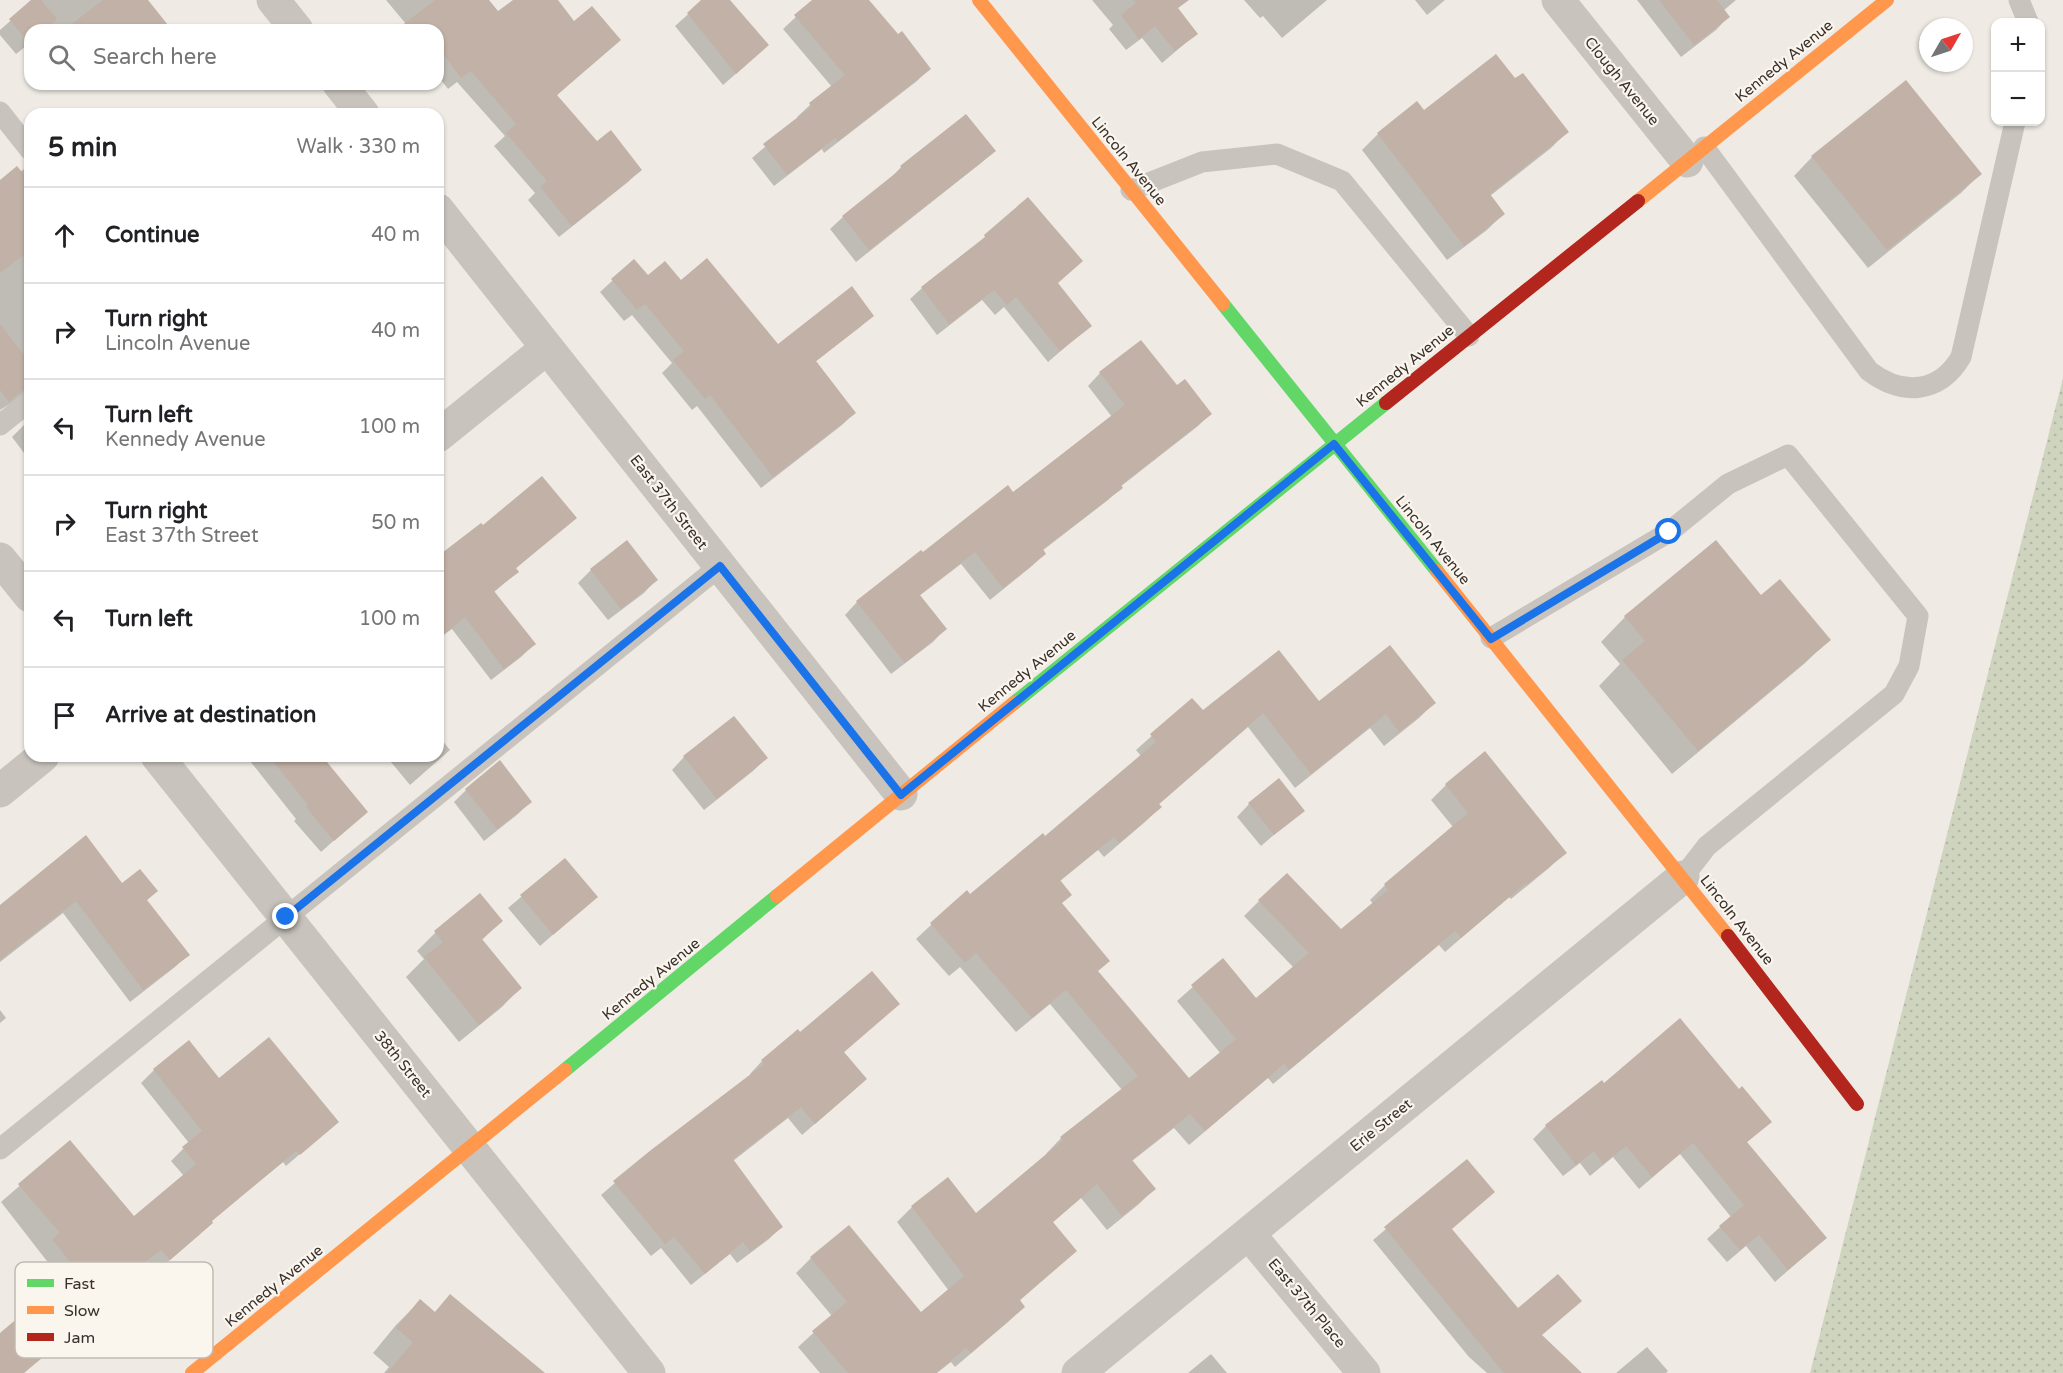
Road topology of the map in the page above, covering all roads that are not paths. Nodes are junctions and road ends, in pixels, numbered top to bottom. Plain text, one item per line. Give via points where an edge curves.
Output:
1 (273, 0) edge
2 (979, 0) edge
3 (1558, 0) edge
4 (1887, 0) edge
5 (2019, 0) edge
6 (2026, 18) edge
7 (292, 24) edge
8 (344, 90) edge
9 (358, 108) edge
10 (0, 112) edge
11 (2014, 126) edge
12 (24, 142) edge
13 (1696, 154) junction
14 (1131, 189) junction
15 (444, 218) edge
16 (1469, 336) junction
17 (547, 348) junction
18 (24, 406) edge
19 (0, 425) edge
20 (444, 431) edge
21 (1334, 444) junction
22 (0, 559) edge
23 (720, 566) junction
24 (24, 589) edge
25 (1491, 639) junction
26 (36, 762) edge
27 (163, 762) edge
28 (0, 791) edge
29 (901, 795) junction
30 (1683, 877) junction
31 (286, 917) junction
32 (1857, 1104) dead end
33 (0, 1149) edge
34 (470, 1149) junction
35 (1249, 1233) junction
36 (213, 1356) edge
37 (211, 1358) edge
38 (192, 1373) edge
39 (649, 1373) edge
40 (1078, 1373) edge
41 (1364, 1373) edge

1 - 7 street
2 - 14 street, Lincoln Avenue
3 - 13 street, Clough Avenue
4 - 13 street, Kennedy Avenue
5 - 6 lane
8 - 9 street
10 - 12 lane
11 - 13 lane via 1961,357 1943,379 1916,387 1898,386 1869,371
13 - 16 street, Kennedy Avenue
14 - 16 lane via 1202,162 1277,154 1342,181
14 - 21 street, Lincoln Avenue
15 - 17 street, East 37th Street
16 - 21 street, Kennedy Avenue
17 - 20 street
17 - 23 street, East 37th Street
18 - 19 lane
21 - 25 street, Lincoln Avenue
21 - 29 street, Kennedy Avenue
22 - 24 street
23 - 29 street, East 37th Street
23 - 31 lane
25 - 30 street, Lincoln Avenue
25 - 30 lane via 1669,532 1728,484 1788,455 1918,616 1909,666 1894,694 1707,846
26 - 28 street
27 - 31 street, 38th Street
29 - 34 street, Kennedy Avenue
30 - 32 street, Lincoln Avenue
30 - 35 street, Erie Street
31 - 33 lane
31 - 34 street, 38th Street
34 - 36 street, Kennedy Avenue
34 - 39 street, 38th Street
35 - 40 street, Erie Street
35 - 41 street, East 37th Place
37 - 38 street, Kennedy Avenue

